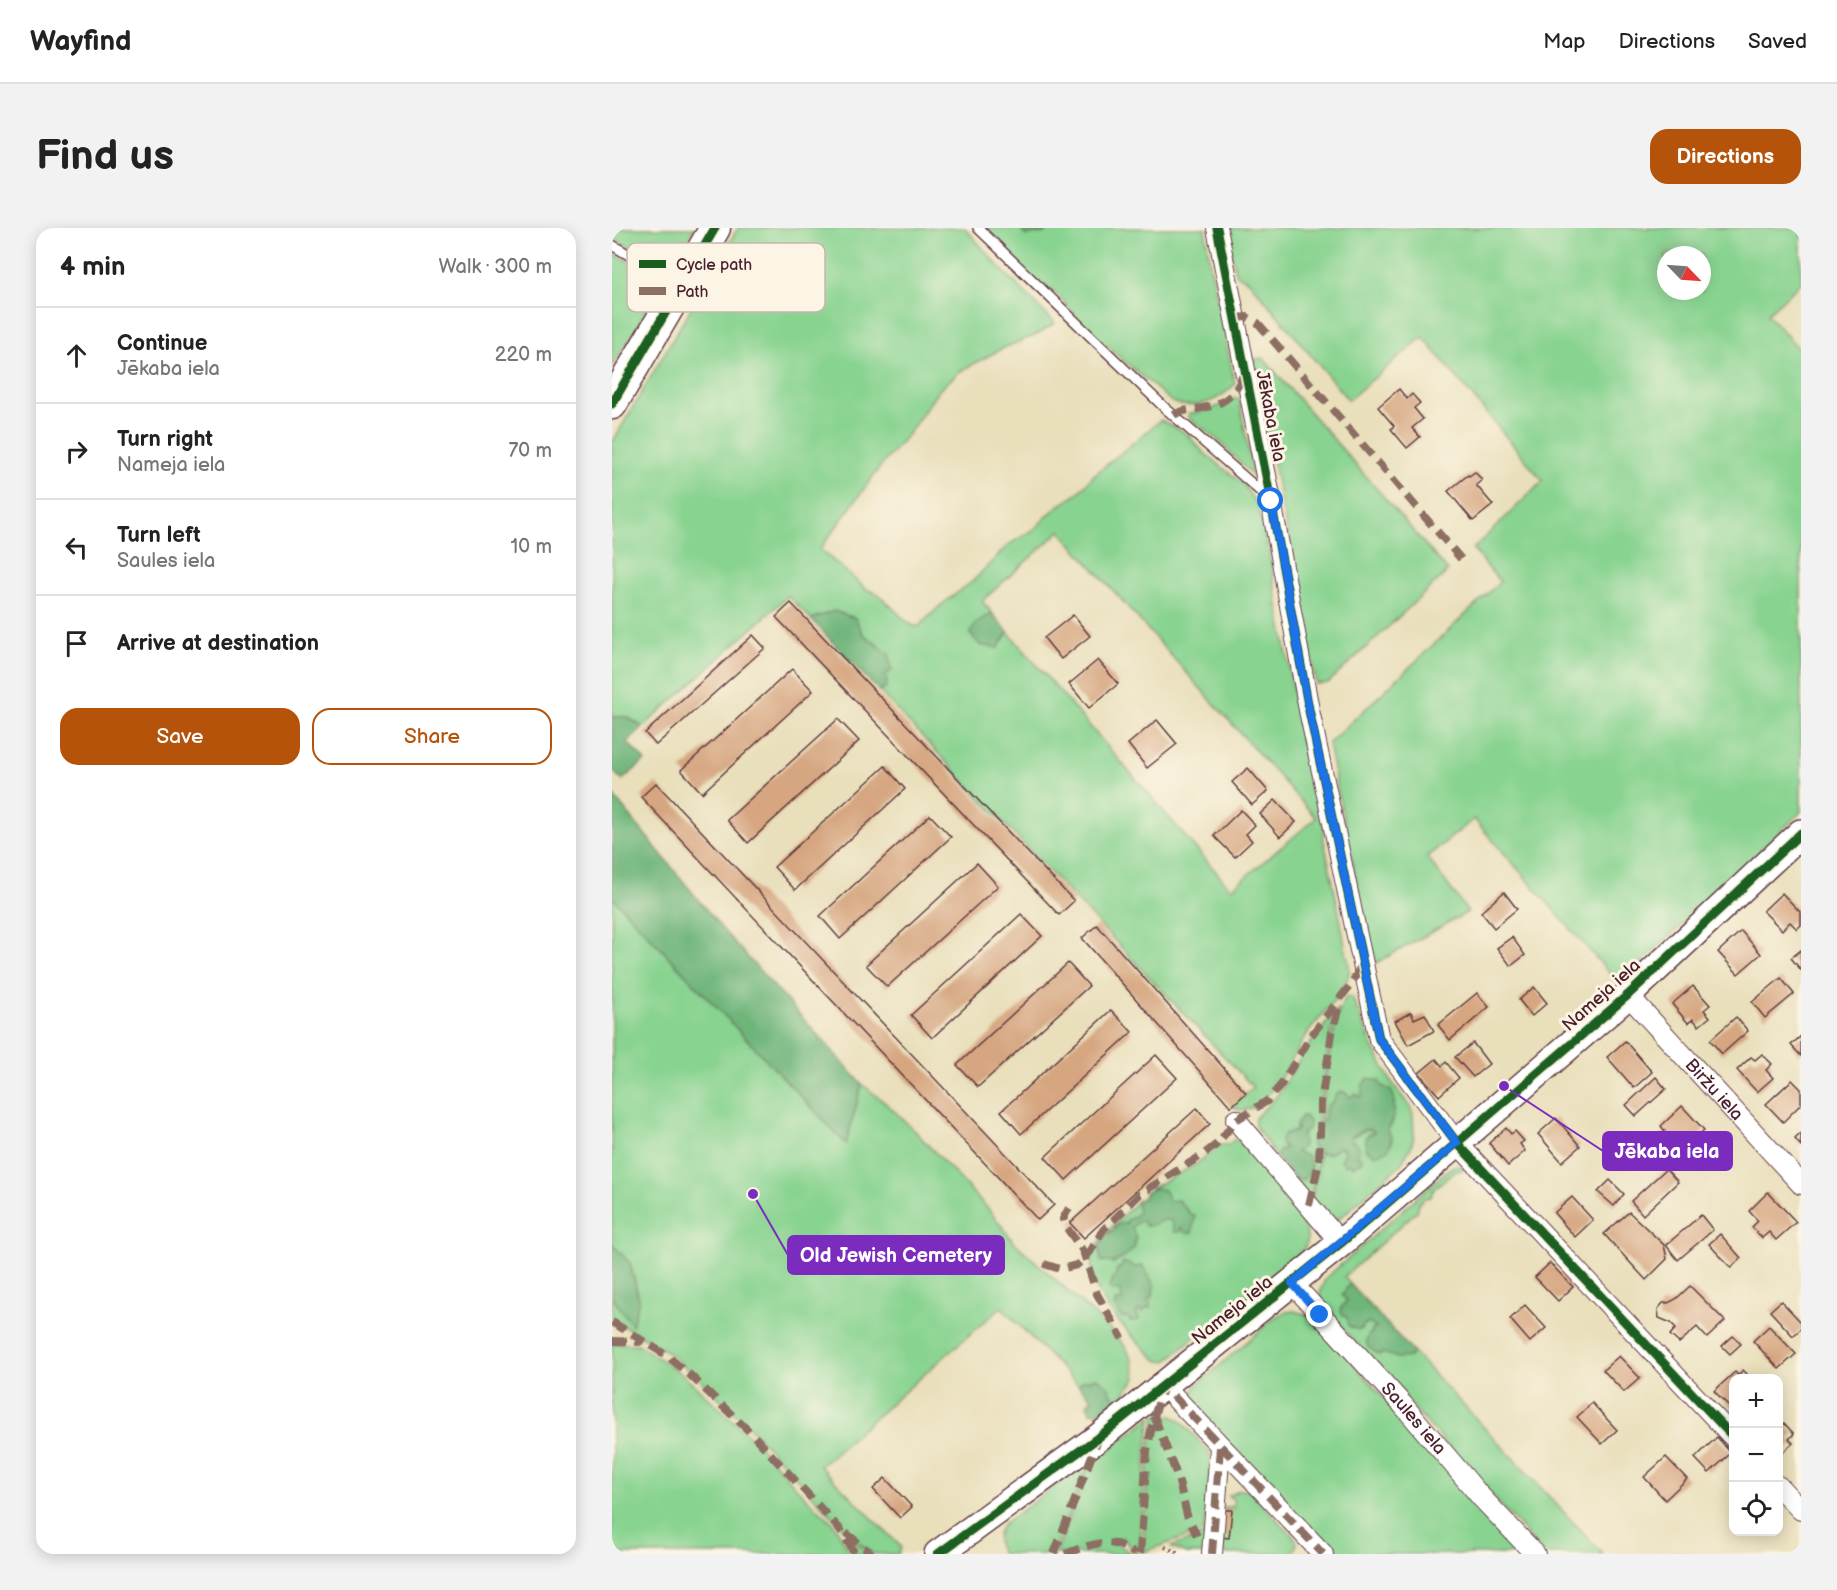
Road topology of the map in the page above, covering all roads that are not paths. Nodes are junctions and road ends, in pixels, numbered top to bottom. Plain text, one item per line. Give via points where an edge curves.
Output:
1 (715, 228) edge
2 (978, 228) edge
3 (1217, 228) edge
4 (706, 243) edge
5 (612, 245) edge
6 (627, 254) edge
7 (666, 312) edge
8 (612, 404) edge
9 (1271, 501) junction
10 (1798, 844) edge
11 (1628, 995) junction
12 (1236, 1120) dead end
13 (1457, 1143) junction
14 (1801, 1184) edge
15 (1341, 1243) junction
16 (1292, 1283) junction
17 (1164, 1386) junction
18 (1729, 1433) edge
19 (1220, 1447) junction
20 (1783, 1490) edge
21 (1801, 1510) edge
22 (938, 1554) edge
23 (1212, 1554) edge
24 (1323, 1554) edge
25 (1535, 1554) edge

1 - 4 main road
2 - 9 lane via 1165,408
3 - 9 street, Jēkaba iela
5 - 6 lane
7 - 8 main road
9 - 13 street, Jēkaba iela via 1309,710 1379,1039
10 - 11 street, Nameja iela
11 - 13 street, Nameja iela
11 - 14 street, Biržu iela
12 - 15 street
13 - 15 street, Nameja iela
13 - 18 street, Jēkaba iela
15 - 16 street, Nameja iela
16 - 17 street, Nameja iela
16 - 25 street, Saules iela
17 - 19 street
17 - 22 street, Nameja iela
19 - 23 street
19 - 24 street
20 - 21 street

